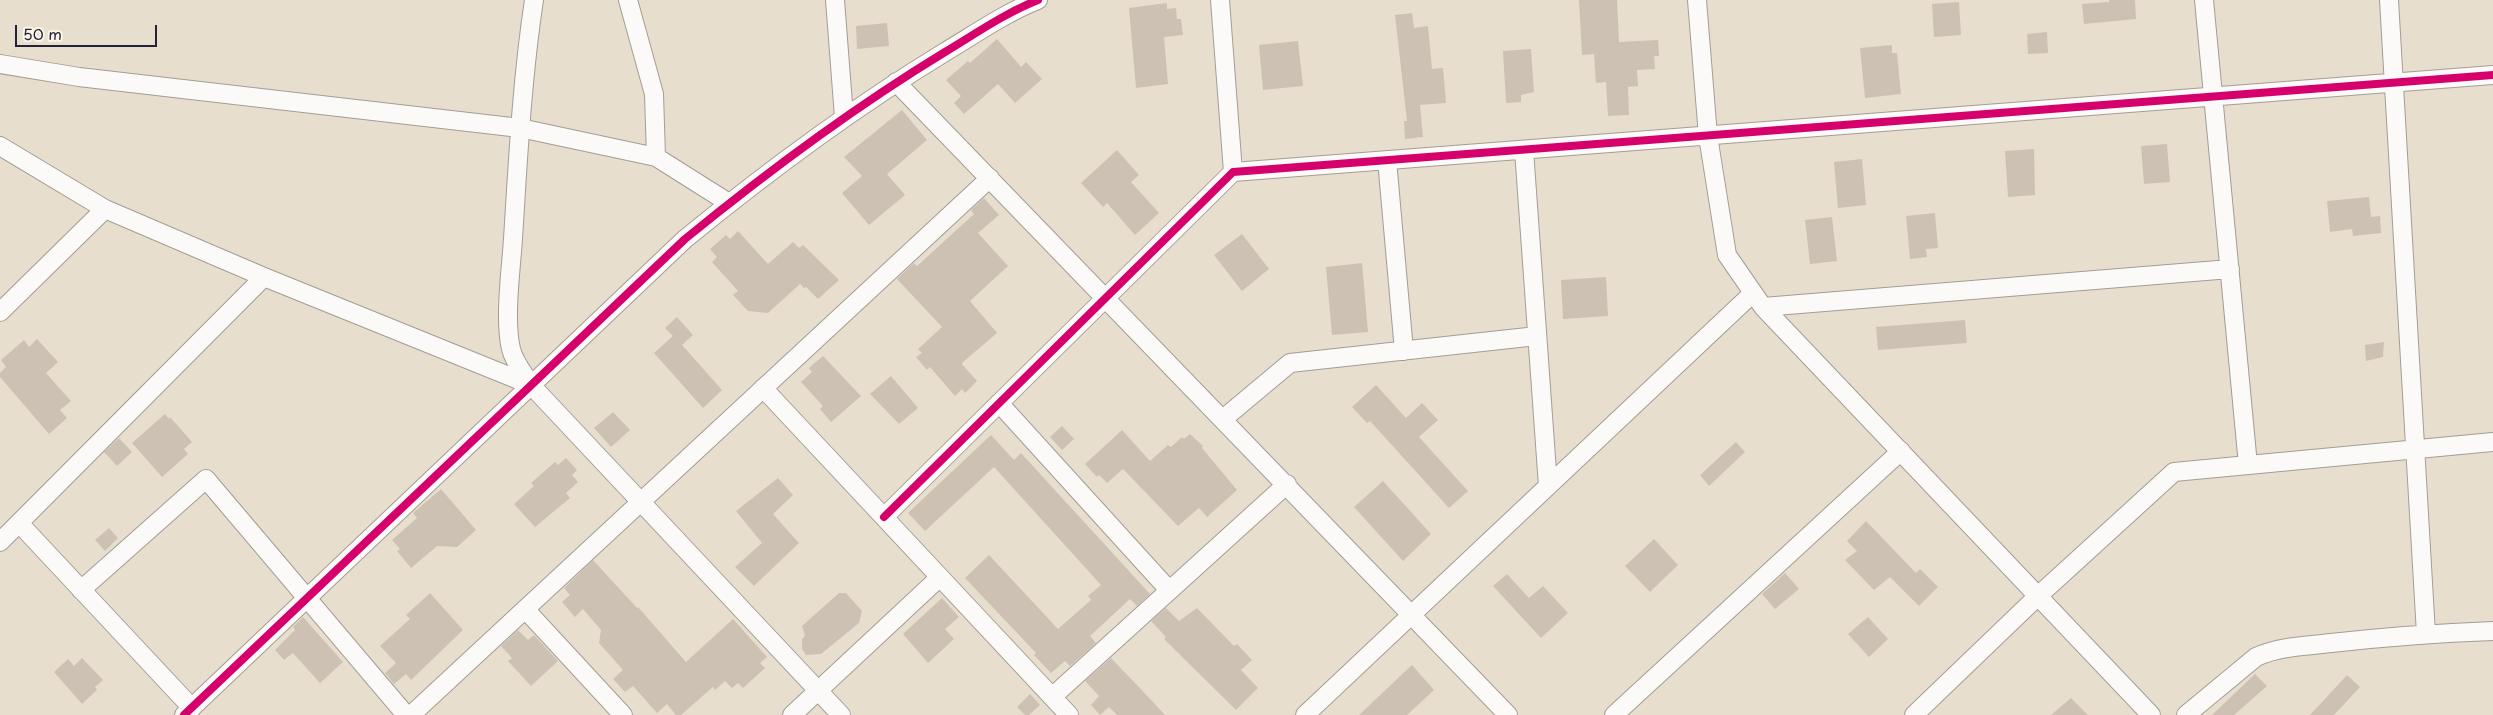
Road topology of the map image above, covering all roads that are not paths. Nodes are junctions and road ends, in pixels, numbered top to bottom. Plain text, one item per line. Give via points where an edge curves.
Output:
1 (534, 0) edge
2 (628, 0) edge
3 (835, 0) edge
4 (1038, 0) edge
5 (1220, 0) edge
6 (1696, 0) edge
7 (2204, 0) edge
8 (2389, 0) edge
9 (0, 64) edge
10 (2493, 76) edge
11 (896, 82) junction
12 (2394, 83) junction
13 (2213, 97) junction
14 (844, 117) junction
15 (520, 128) junction
16 (1708, 136) junction
17 (0, 146) edge
18 (1524, 150) junction
19 (656, 157) junction
20 (1387, 160) junction
21 (1233, 172) junction
22 (990, 178) junction
23 (729, 203) junction
24 (105, 209) junction
25 (2230, 269) junction
26 (264, 278) junction
27 (1106, 297) junction
28 (1758, 300) junction
29 (0, 312) edge
30 (1537, 336) junction
31 (1404, 350) junction
32 (531, 385) junction
33 (763, 388) junction
34 (999, 403) junction
35 (1224, 419) junction
36 (2493, 442) edge
37 (2415, 449) junction
38 (1901, 452) junction
39 (2248, 465) junction
40 (1287, 484) junction
41 (1548, 486) junction
42 (640, 501) junction
43 (884, 517) junction
44 (19, 523) junction
45 (0, 542) edge
46 (940, 577) junction
47 (81, 590) junction
48 (1169, 590) junction
49 (2038, 596) junction
50 (307, 598) junction
51 (525, 609) junction
52 (1413, 614) junction
53 (2493, 631) edge
54 (2426, 634) junction
55 (818, 690) junction
56 (1052, 697) junction
57 (188, 712) edge
58 (406, 715) edge
59 (411, 715) edge
60 (623, 715) edge
61 (792, 715) edge
62 (841, 715) edge
63 (1069, 715) edge
64 (1305, 715) edge
65 (1508, 715) edge
66 (1614, 715) edge
67 (1914, 715) edge
68 (2151, 715) edge
69 (2186, 715) edge

1 - 15 street via 524,61
2 - 19 street via 654,94
3 - 14 street
4 - 11 street via 1011,12
5 - 21 street
6 - 16 street
7 - 13 street
8 - 12 street
9 - 15 street
10 - 12 street
11 - 14 street
11 - 22 street
12 - 13 street
12 - 37 street
13 - 16 street
13 - 25 street
14 - 23 street
15 - 19 street
15 - 32 street via 509,334 516,362
16 - 18 street
16 - 28 street via 1727,255
17 - 24 street
18 - 20 street
18 - 30 street
19 - 23 street
20 - 21 street
20 - 31 street
21 - 27 street
22 - 27 street
22 - 33 street
23 - 32 street via 685,239
24 - 26 street
24 - 29 street
25 - 28 street
25 - 39 street
26 - 32 street
26 - 44 street
27 - 34 street
27 - 35 street
28 - 38 street
28 - 41 street
30 - 31 street
30 - 41 street
31 - 35 street via 1290,363
32 - 42 street
32 - 50 street
33 - 42 street
33 - 43 street
34 - 43 street
34 - 48 street
35 - 40 street
36 - 37 street
37 - 39 street
37 - 54 street
38 - 49 street
38 - 66 street
39 - 49 street via 2174,472
40 - 48 street
40 - 52 street
41 - 52 street
42 - 51 street
42 - 55 street
43 - 46 street
44 - 45 street
44 - 47 street
46 - 55 street
46 - 56 street
47 - 50 street via 206,478
47 - 57 street
48 - 56 street
49 - 67 street
49 - 68 street
50 - 57 street
50 - 58 street
51 - 59 street
51 - 60 street
52 - 64 street
52 - 65 street
53 - 54 street
54 - 69 street via 2268,651
55 - 61 street
55 - 62 street
56 - 63 street

